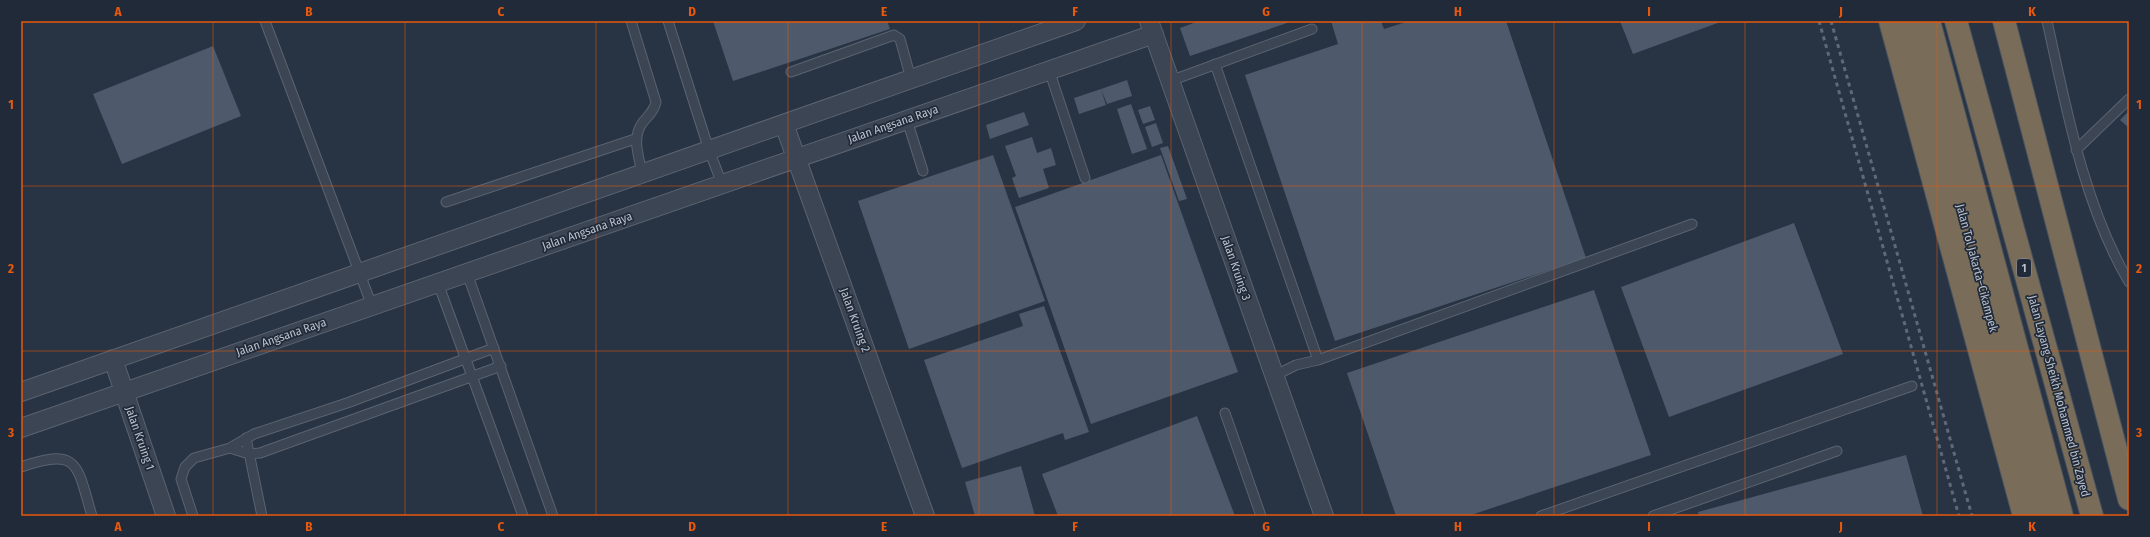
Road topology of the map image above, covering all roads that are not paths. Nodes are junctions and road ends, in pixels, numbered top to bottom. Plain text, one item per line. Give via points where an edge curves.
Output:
1 (265, 21) edge
2 (631, 21) edge
3 (668, 21) edge
4 (1076, 21) edge
5 (1890, 21) edge
6 (1911, 21) edge
7 (1929, 21) edge
8 (1956, 21) edge
9 (1968, 21) edge
10 (2004, 21) edge
11 (2047, 21) edge
12 (1151, 27) edge
13 (1312, 29) dead end
14 (1215, 64) junction
15 (1049, 70) junction
16 (791, 72) dead end
17 (911, 79) junction
18 (1170, 81) junction
19 (2129, 99) edge
20 (907, 120) junction
21 (784, 124) junction
22 (636, 139) junction
23 (709, 150) junction
24 (2076, 150) junction
25 (797, 158) junction
26 (924, 171) dead end
27 (642, 173) junction
28 (1085, 178) dead end
29 (722, 184) junction
30 (446, 202) dead end
31 (1692, 224) dead end
32 (360, 272) junction
33 (467, 273) junction
34 (2129, 282) edge
35 (438, 283) junction
36 (372, 306) junction
37 (494, 348) junction
38 (465, 358) junction
39 (113, 359) junction
40 (1318, 360) junction
41 (501, 366) junction
42 (472, 376) junction
43 (1274, 376) junction
44 (1912, 386) dead end
45 (21, 392) edge
46 (124, 392) junction
47 (347, 403) junction
48 (1225, 413) dead end
49 (354, 420) junction
50 (21, 428) edge
51 (246, 438) junction
52 (230, 448) junction
53 (1837, 451) dead end
54 (249, 454) junction
55 (21, 467) edge
56 (2129, 499) edge
57 (92, 516) edge
58 (166, 516) edge
59 (193, 516) edge
60 (262, 516) edge
61 (523, 516) edge
62 (553, 516) edge
63 (925, 516) edge
64 (1261, 516) edge
65 (1324, 516) edge
66 (1541, 516) edge
67 (1653, 516) edge
68 (2024, 516) edge
69 (2044, 516) edge
70 (2062, 516) edge
71 (2092, 516) edge
72 (2100, 516) edge

1 - 32 lane
2 - 22 lane via 656,102 653,112 640,127
3 - 23 lane
4 - 17 street
5 - 68 highway
6 - 69 highway, Jalan Tol Jakarta–Cikampek
7 - 70 highway
8 - 71 highway, Jalan Layang Sheikh Mohammed bin Zayed / 1
9 - 72 highway, 1
10 - 56 highway
11 - 24 lane
12 - 15 street, Jalan Angsana Raya
12 - 18 street, Jalan Kruing 3
13 - 14 lane
14 - 18 lane
14 - 40 lane
15 - 20 street, Jalan Angsana Raya
15 - 28 lane
16 - 17 lane via 894,35 900,39
17 - 21 street
18 - 43 street, Jalan Kruing 3
19 - 24 lane
20 - 25 street, Jalan Angsana Raya
20 - 26 lane
21 - 23 street
21 - 25 street, Jalan Kruing 2
22 - 27 lane
22 - 30 lane
23 - 27 street
23 - 29 lane
24 - 34 lane via 2100,219
25 - 29 street, Jalan Angsana Raya
25 - 63 street, Jalan Kruing 2
27 - 32 street
29 - 33 street, Jalan Angsana Raya
31 - 40 lane
32 - 36 lane
32 - 39 street
33 - 35 street, Jalan Angsana Raya
33 - 37 lane
35 - 36 street, Jalan Angsana Raya
35 - 38 lane
36 - 46 street, Jalan Angsana Raya
37 - 38 lane
37 - 41 lane
38 - 42 lane
38 - 47 lane
39 - 45 street
39 - 46 street, Jalan Kruing 1
40 - 43 lane via 1296,365
41 - 42 lane
41 - 62 lane
42 - 49 lane
42 - 61 lane
43 - 65 street, Jalan Kruing 3
44 - 66 lane
46 - 50 street, Jalan Angsana Raya
46 - 58 street, Jalan Kruing 1
47 - 49 lane
47 - 51 lane
48 - 64 lane
49 - 54 lane via 260,453
51 - 52 lane
51 - 54 lane
52 - 54 lane
52 - 59 lane via 194,458 181,472
53 - 67 lane
54 - 60 lane
55 - 57 lane via 40,460 65,458 73,464 79,475

